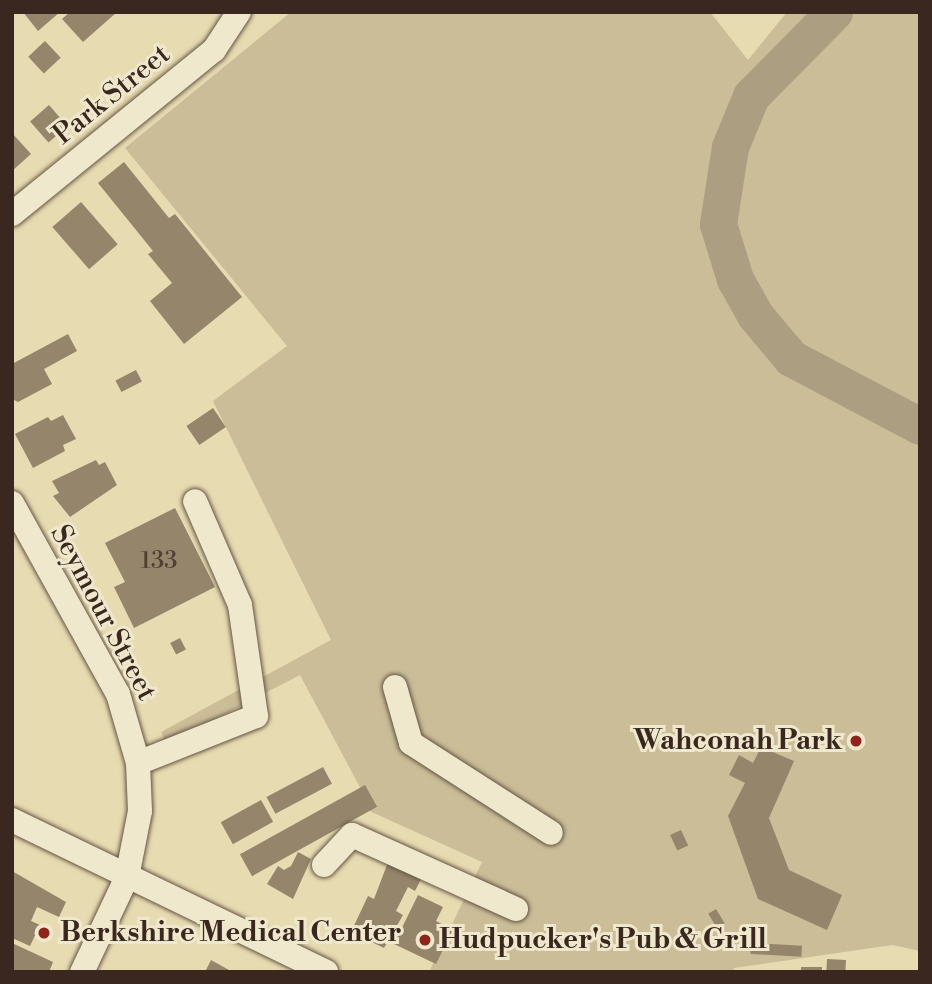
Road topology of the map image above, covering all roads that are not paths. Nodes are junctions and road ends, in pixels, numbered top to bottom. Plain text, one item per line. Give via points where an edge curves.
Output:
1 (239, 12) edge
2 (12, 214) edge
3 (195, 500) dead end
4 (12, 503) edge
5 (395, 687) dead end
6 (138, 763) junction
7 (12, 820) edge
8 (551, 833) dead end
9 (324, 865) dead end
10 (127, 877) junction
11 (516, 909) dead end
12 (82, 972) edge
13 (326, 972) edge

1 - 2 street, Park Street via 214,50
3 - 6 street via 240,605 257,716
4 - 6 street, Seymour Street via 118,694
5 - 8 street via 411,743
6 - 10 street, Seymour Street via 140,811
7 - 10 street
9 - 11 street via 352,835
10 - 12 street, Seymour Street
10 - 13 street

